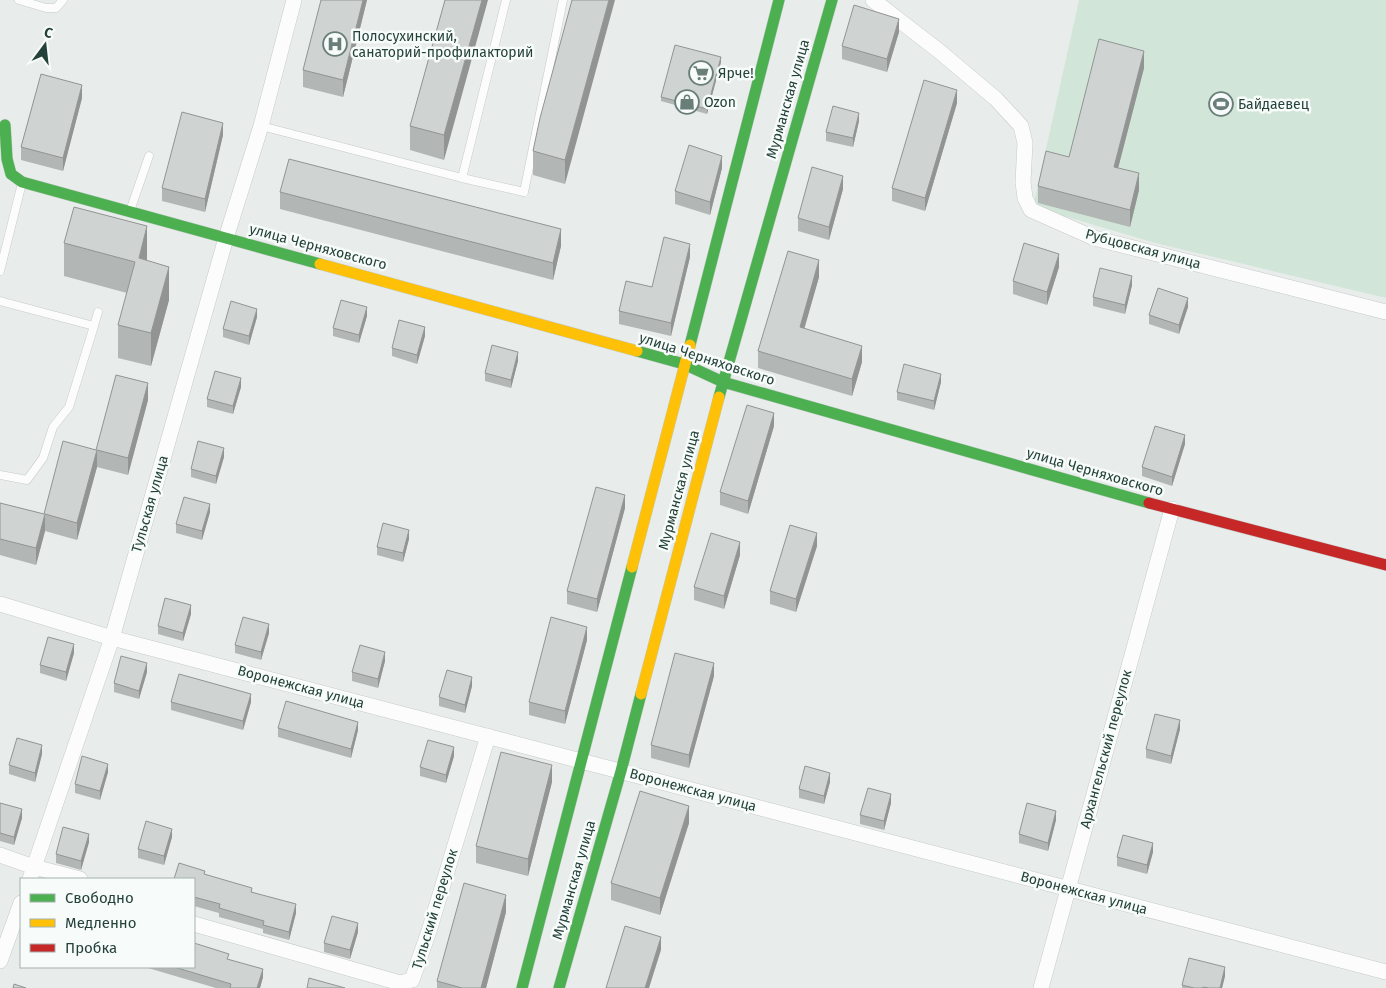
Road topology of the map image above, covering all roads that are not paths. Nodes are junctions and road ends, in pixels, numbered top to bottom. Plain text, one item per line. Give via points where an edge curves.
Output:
1 (19, 0) edge
2 (63, 0) edge
3 (294, 0) edge
4 (506, 0) edge
5 (563, 0) edge
6 (779, 0) edge
7 (832, 0) edge
8 (872, 0) edge
9 (3, 123) edge
10 (262, 126) junction
11 (149, 156) dead end
12 (462, 178) junction
13 (22, 182) junction
14 (130, 211) junction
15 (226, 238) junction
16 (0, 272) edge
17 (0, 301) edge
18 (98, 312) dead end
19 (1386, 312) edge
20 (94, 326) junction
21 (684, 364) junction
22 (723, 382) junction
23 (0, 475) edge
24 (1172, 509) junction
25 (1386, 565) edge
26 (0, 604) edge
27 (112, 638) junction
28 (488, 736) junction
29 (582, 761) junction
30 (621, 771) junction
31 (0, 855) edge
32 (32, 873) edge
33 (72, 878) edge
34 (1068, 889) junction
35 (20, 905) edge
36 (195, 924) edge
37 (0, 961) edge
38 (1386, 972) edge
39 (522, 988) edge
40 (560, 988) edge
41 (1041, 988) edge

1 - 2 lane via 56,8
3 - 10 street, Тульская улица
4 - 12 lane
5 - 12 lane via 524,192
6 - 21 main road, Мурманская улица
7 - 22 main road, Мурманская улица
8 - 19 street, Рубцовская улица via 996,99 1021,126 1025,143 1022,182 1025,198 1032,210 1094,238
9 - 13 main road via 11,174
10 - 12 lane
10 - 15 street, Тульская улица
11 - 14 lane
13 - 14 main road, улица Черняховского
13 - 16 lane
14 - 15 main road, улица Черняховского
15 - 21 main road, улица Черняховского
15 - 27 street, Тульская улица
17 - 20 lane
18 - 20 lane
20 - 23 lane via 69,407 53,427 43,458 27,480
21 - 22 main road, улица Черняховского
21 - 29 main road, Мурманская улица
22 - 24 main road, улица Черняховского
22 - 30 main road, Мурманская улица
24 - 25 main road, улица Черняховского
24 - 34 street, Архангельский переулок
26 - 27 street, Воронежская улица
27 - 28 street, Воронежская улица
27 - 32 street, Тульская улица
28 - 29 street, Воронежская улица
28 - 36 street, Тульский переулок via 412,980 400,983
29 - 30 street, Воронежская улица
29 - 39 main road, Мурманская улица
30 - 34 street, Воронежская улица
30 - 40 main road, Мурманская улица
31 - 32 street
32 - 33 street
34 - 38 street, Воронежская улица
34 - 41 street, Архангельский переулок
35 - 37 street

